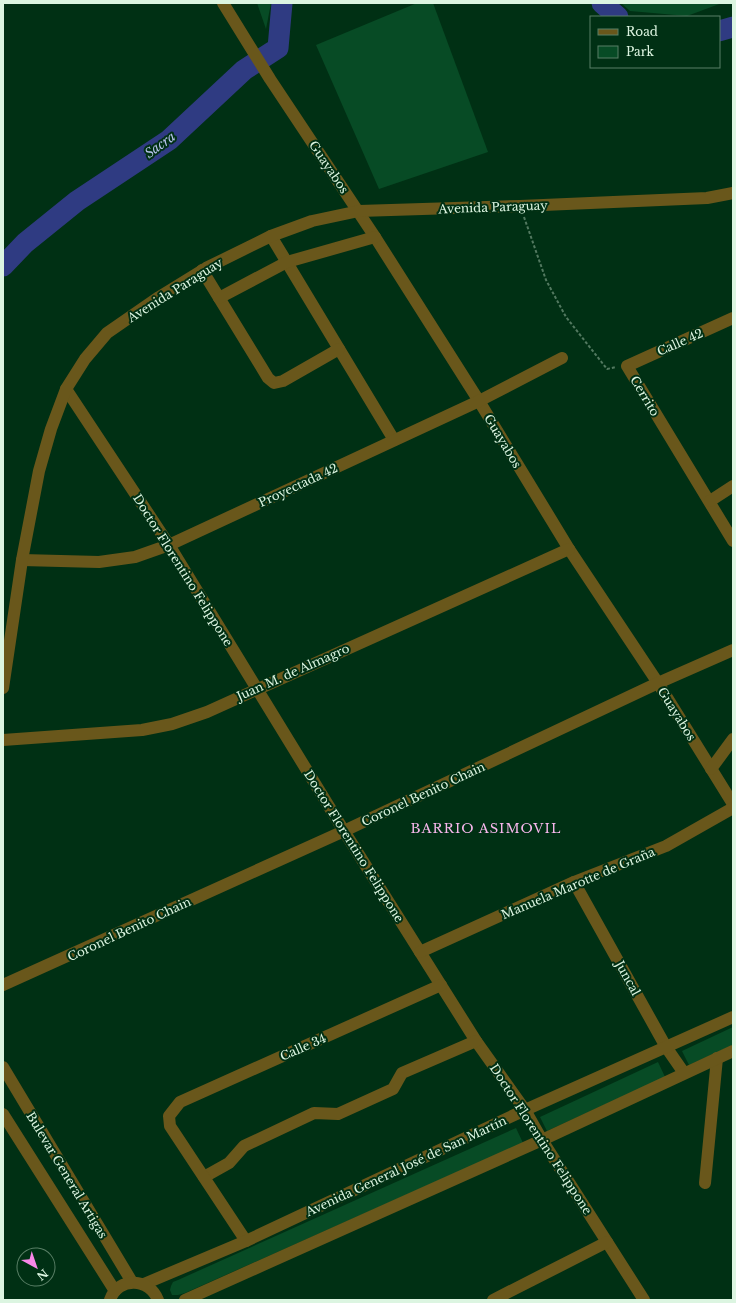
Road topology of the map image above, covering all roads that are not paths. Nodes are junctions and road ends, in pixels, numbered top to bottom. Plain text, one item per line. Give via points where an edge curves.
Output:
1 (223, 3) edge
2 (733, 193) edge
3 (359, 211) junction
4 (271, 236) junction
5 (375, 237) junction
6 (287, 262) junction
7 (202, 270) junction
8 (219, 298) junction
9 (733, 318) edge
10 (339, 348) junction
11 (562, 358) dead end
12 (627, 366) joint
13 (66, 390) junction
14 (479, 401) junction
15 (394, 440) junction
16 (733, 486) edge
17 (710, 501) junction
18 (733, 541) edge
19 (169, 545) junction
20 (569, 549) junction
21 (22, 560) junction
22 (733, 650) edge
23 (658, 683) junction
24 (3, 688) edge
25 (257, 688) junction
26 (733, 739) edge
27 (3, 740) edge
28 (711, 769) junction
29 (733, 804) edge
30 (733, 808) edge
31 (344, 831) junction
32 (574, 882) junction
33 (420, 952) junction
34 (3, 985) edge
35 (441, 985) junction
36 (733, 1018) edge
37 (476, 1041) junction
38 (666, 1047) junction
39 (733, 1051) edge
40 (717, 1058) junction
41 (3, 1067) edge
42 (684, 1073) junction
43 (525, 1110) junction
44 (3, 1114) edge
45 (542, 1140) junction
46 (204, 1177) junction
47 (705, 1183) dead end
48 (246, 1242) junction
49 (607, 1242) junction
50 (132, 1282) junction
51 (144, 1284) junction
52 (113, 1296) edge
53 (641, 1299) edge
54 (158, 1300) edge
55 (184, 1300) edge
56 (493, 1300) edge

1 - 3 street, Guayabos via 270,79
2 - 3 street, Avenida Paraguay via 707,198
3 - 4 street, Avenida Paraguay via 312,221
3 - 5 street, Guayabos
4 - 6 street
4 - 7 street, Avenida Paraguay
5 - 6 street
5 - 14 street, Guayabos
6 - 8 street
6 - 10 street
7 - 8 street
7 - 13 street, Avenida Paraguay via 107,333 85,359
8 - 10 street via 268,378 274,383 283,381
9 - 12 street, Calle 42
10 - 15 street
11 - 14 street, Proyectada 42
12 - 17 street, Cerrito
13 - 19 street, Doctor Florentino Felippone
13 - 21 street, Avenida Paraguay via 39,471
14 - 15 street, Proyectada 42
14 - 20 street, Guayabos
15 - 19 street, Proyectada 42
16 - 17 street
17 - 18 street, Cerrito
19 - 21 street, Proyectada 42 via 135,557 99,562
19 - 25 street, Doctor Florentino Felippone
20 - 23 street, Guayabos
20 - 25 street, Juan M. de Almagro
21 - 24 street, Avenida Paraguay
22 - 23 street, Coronel Benito Chain
23 - 28 street, Guayabos
23 - 31 street, Coronel Benito Chain
25 - 27 street, Juan M. de Almagro via 207,712 165,726 142,730
25 - 31 street, Doctor Florentino Felippone
26 - 28 street
28 - 29 street, Guayabos
30 - 32 street, Manuela Marotte de Graña via 666,846
31 - 33 street, Doctor Florentino Felippone
31 - 34 street, Coronel Benito Chain
32 - 33 street, Manuela Marotte de Graña
32 - 38 street, Juncal
33 - 35 street, Doctor Florentino Felippone
35 - 37 street, Doctor Florentino Felippone
35 - 46 street, Calle 34 via 180,1102 168,1116 170,1126
36 - 38 street, Avenida General José de San Martín
37 - 43 street, Doctor Florentino Felippone
37 - 46 street via 402,1073 392,1089 338,1114 314,1113 244,1146 229,1163
38 - 42 street, Juncal
38 - 43 street, Avenida General José de San Martín
39 - 40 street
40 - 42 street
40 - 47 street
41 - 50 street, Bulevar General Artigas
42 - 45 street
43 - 45 street, Doctor Florentino Felippone
43 - 48 street, Avenida General José de San Martín
44 - 52 street, Bulevar General Artigas
45 - 49 street, Doctor Florentino Felippone
45 - 55 street
46 - 48 street
48 - 51 street, Avenida General José de San Martín
49 - 53 street, Doctor Florentino Felippone
49 - 56 street
50 - 51 street
50 - 52 street via 120,1287
51 - 54 street via 154,1292

